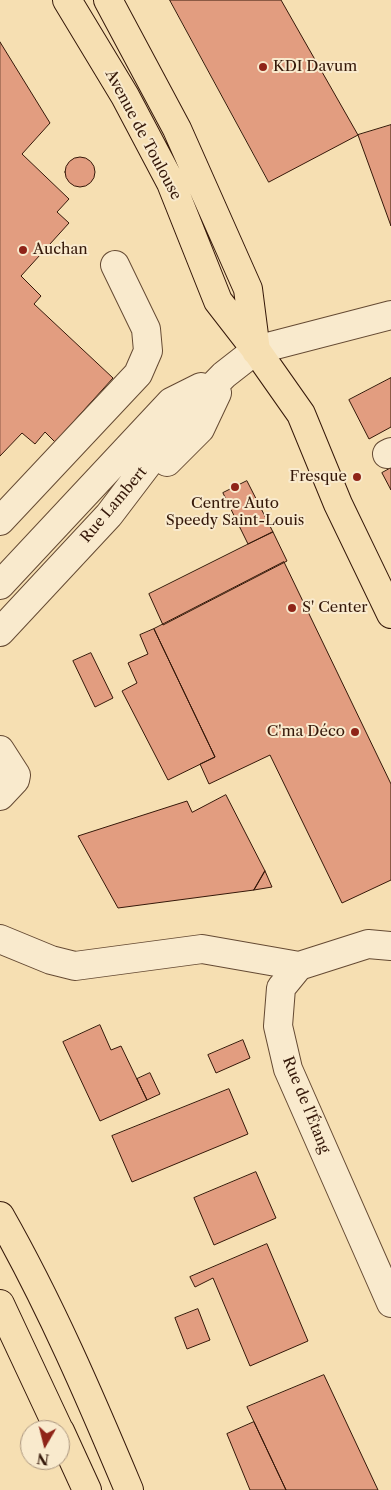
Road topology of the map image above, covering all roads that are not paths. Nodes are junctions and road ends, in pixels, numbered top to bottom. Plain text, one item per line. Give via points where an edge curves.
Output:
1 (67, 0) edge
2 (108, 0) edge
3 (115, 265) dead end
4 (391, 315) edge
5 (256, 350) junction
6 (224, 375) junction
7 (0, 521) edge
8 (0, 585) edge
9 (391, 614) edge
10 (0, 632) edge
11 (0, 750) edge
12 (0, 796) edge
13 (0, 939) edge
14 (391, 946) edge
15 (299, 966) junction
16 (0, 1216) edge
17 (391, 1303) edge
18 (0, 1304) edge
19 (55, 1420) edge
20 (70, 1453) edge
21 (87, 1490) edge
22 (129, 1490) edge

1 - 5 main road, Avenue de Toulouse via 126,96 171,183 218,301
2 - 5 main road, Avenue de Toulouse via 177,130 248,289
3 - 7 street via 146,329 148,351 138,374
4 - 5 street, Rue Lambert
5 - 6 street, Rue Lambert
5 - 9 main road, Avenue de Toulouse via 301,414 338,504
6 - 8 street, Rue Lambert via 172,402
6 - 10 street, Rue Lambert via 186,415 109,515
11 - 12 street via 16,775
13 - 15 street via 75,966 202,949
14 - 15 street via 368,944
15 - 17 street, Rue de l'Étang via 281,988 278,1026 288,1070
16 - 22 main road via 84,1383
18 - 19 main road
20 - 21 main road

